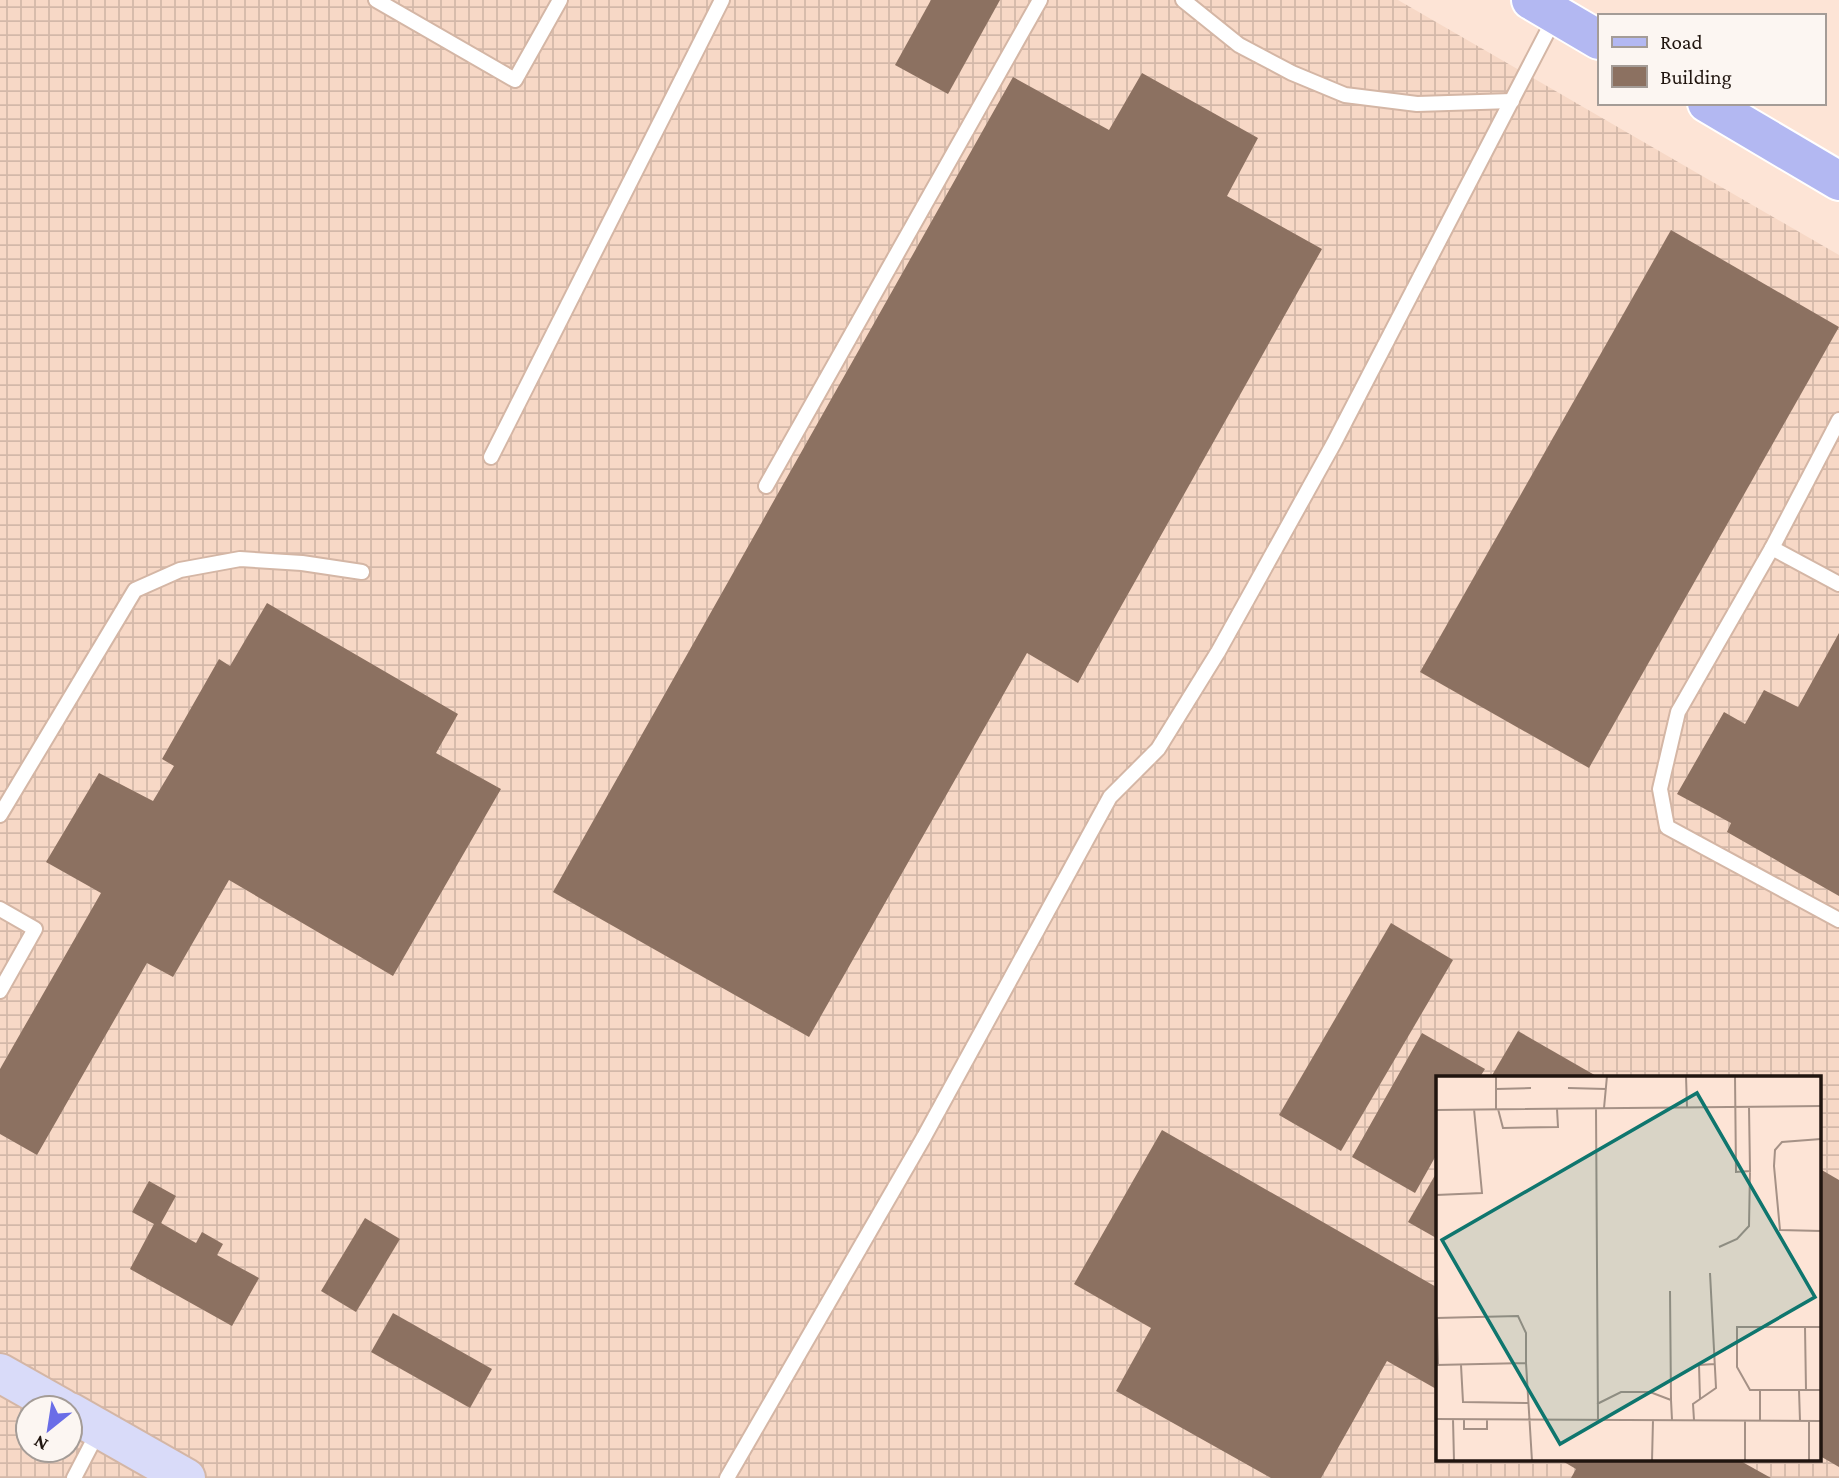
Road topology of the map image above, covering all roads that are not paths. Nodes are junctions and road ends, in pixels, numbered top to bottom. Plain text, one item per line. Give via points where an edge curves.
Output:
1 (376, 0) edge
2 (560, 0) edge
3 (722, 0) edge
4 (1040, 0) edge
5 (1183, 0) edge
6 (1544, 7) edge
7 (1598, 39) edge
8 (1512, 101) junction
9 (1710, 105) edge
10 (1839, 181) edge
11 (1839, 419) edge
12 (491, 457) dead end
13 (766, 486) dead end
14 (1772, 548) junction
15 (362, 572) dead end
16 (1839, 584) edge
17 (0, 815) edge
18 (0, 909) edge
19 (1839, 920) edge
20 (0, 991) edge
21 (0, 1373) edge
22 (37, 1394) edge
23 (85, 1421) edge
24 (74, 1478) edge
25 (186, 1478) edge
26 (727, 1478) edge

1 - 2 lane via 515,80
3 - 12 lane
4 - 13 lane
5 - 8 lane via 1239,46 1345,95 1417,104
6 - 7 main road
6 - 8 lane
8 - 26 lane via 1334,443 1218,652 1158,749 1110,797 924,1137
9 - 10 main road
11 - 14 lane
14 - 16 lane
14 - 19 lane via 1678,712 1660,789 1667,827
15 - 17 lane via 240,559 180,569 135,590
18 - 20 lane via 35,929
21 - 22 main road
23 - 24 lane
23 - 25 main road

